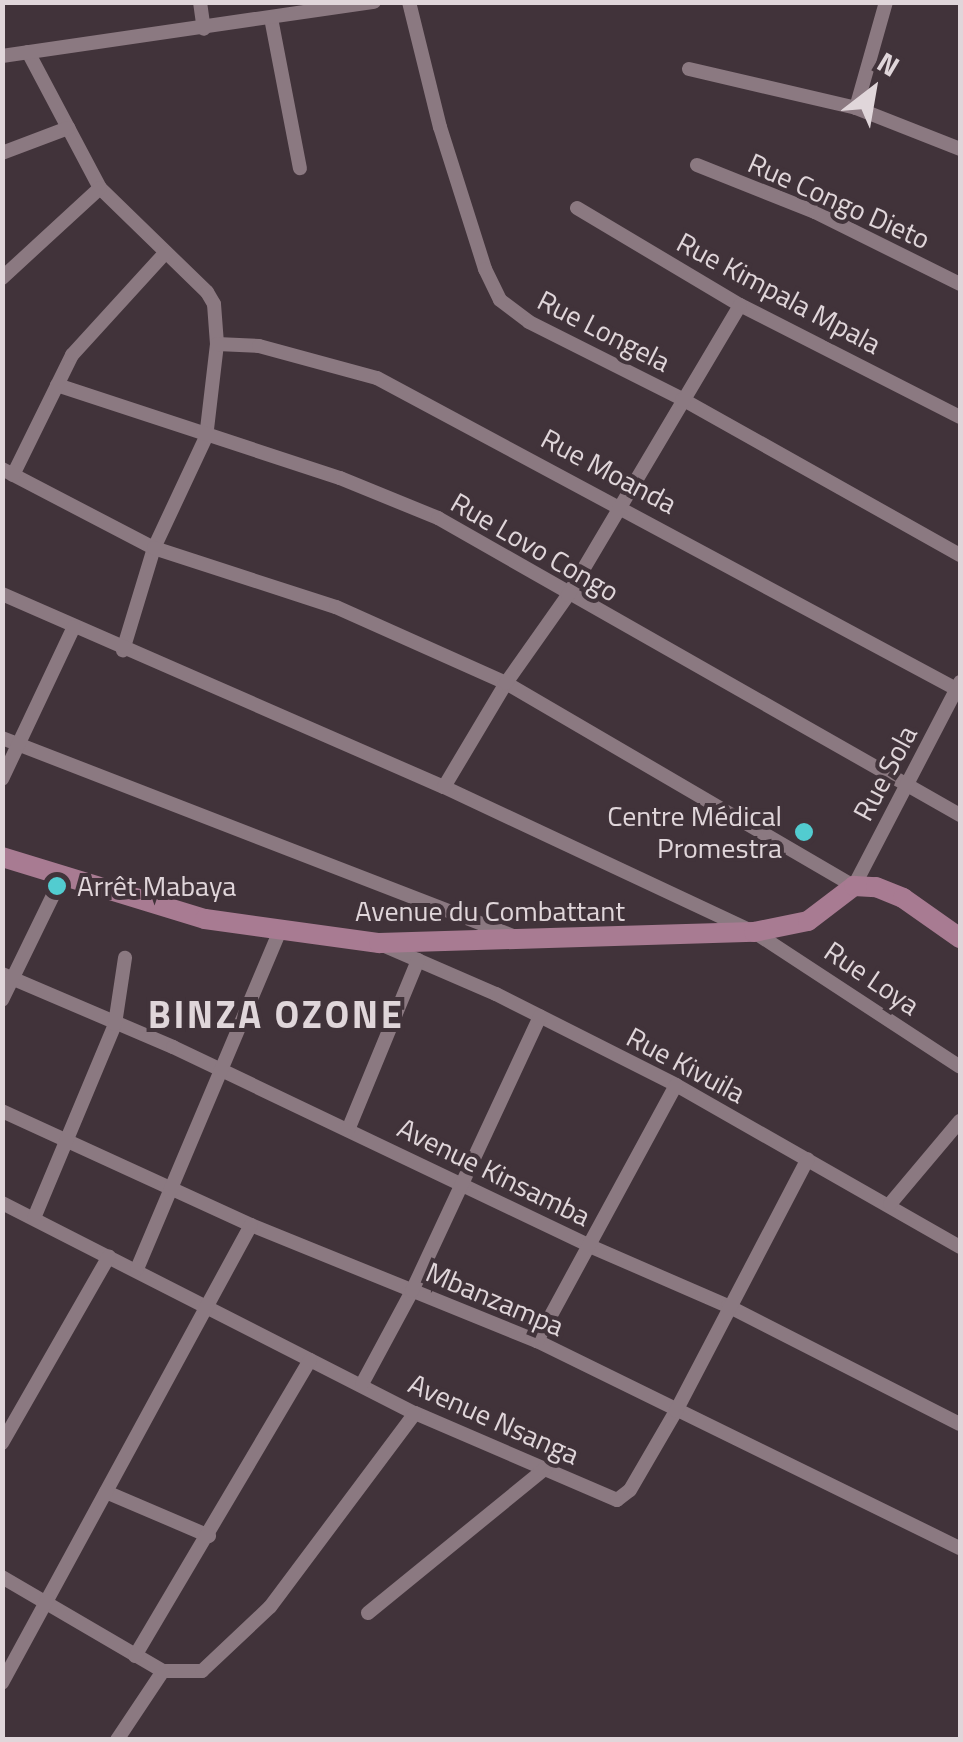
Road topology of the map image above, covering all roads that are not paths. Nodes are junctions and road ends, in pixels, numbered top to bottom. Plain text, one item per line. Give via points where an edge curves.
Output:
1 (200, 2) edge
2 (374, 2) edge
3 (408, 2) edge
4 (886, 2) edge
5 (271, 18) junction
6 (204, 28) junction
7 (28, 52) junction
8 (2, 56) edge
9 (689, 68) dead end
10 (856, 108) junction
11 (68, 128) junction
12 (960, 149) edge
13 (2, 153) edge
14 (697, 165) dead end
15 (300, 168) dead end
16 (100, 188) junction
17 (578, 208) dead end
18 (166, 252) junction
19 (2, 278) edge
20 (960, 284) edge
21 (740, 304) junction
22 (217, 344) junction
23 (57, 385) junction
24 (682, 399) junction
25 (960, 418) edge
26 (206, 437) junction
27 (8, 472) edge
28 (621, 505) junction
29 (154, 548) junction
30 (960, 554) edge
31 (2, 594) edge
32 (568, 595) junction
33 (74, 626) junction
34 (123, 650) junction
35 (506, 683) junction
36 (959, 687) edge
37 (2, 738) edge
38 (18, 745) junction
39 (2, 778) edge
40 (908, 784) junction
41 (444, 788) junction
42 (960, 815) edge
43 (2, 857) edge
44 (61, 879) junction
45 (854, 886) junction
46 (280, 930) junction
47 (754, 932) junction
48 (960, 938) edge
49 (528, 942) junction
50 (379, 943) junction
51 (125, 958) dead end
52 (418, 960) junction
53 (6, 975) edge
54 (2, 1000) edge
55 (540, 1016) junction
56 (115, 1024) junction
57 (960, 1067) edge
58 (222, 1071) junction
59 (676, 1085) junction
60 (2, 1110) edge
61 (960, 1120) edge
62 (348, 1130) junction
63 (65, 1139) junction
64 (808, 1160) junction
65 (463, 1184) junction
66 (172, 1188) junction
67 (890, 1204) junction
68 (4, 1207) edge
69 (34, 1218) junction
70 (251, 1225) junction
71 (592, 1247) junction
72 (960, 1247) edge
73 (109, 1256) junction
74 (137, 1269) junction
75 (412, 1290) junction
76 (728, 1306) junction
77 (207, 1307) junction
78 (537, 1342) junction
79 (310, 1360) junction
80 (362, 1384) junction
81 (676, 1411) junction
82 (415, 1413) junction
83 (960, 1424) edge
84 (2, 1444) edge
85 (546, 1468) junction
86 (106, 1492) junction
87 (209, 1536) junction
88 (960, 1548) edge
89 (2, 1577) edge
90 (46, 1602) junction
91 (368, 1613) dead end
92 (135, 1656) junction
93 (163, 1671) junction
94 (2, 1682) edge
95 (117, 1740) edge

1 - 6 street
2 - 5 street
3 - 24 street, Rue Longela via 440,127 500,300 529,322
4 - 10 street
5 - 6 street
5 - 15 street
6 - 7 street
7 - 8 street
7 - 11 street
9 - 10 street
10 - 12 street
11 - 13 street
11 - 16 street
14 - 20 street, Rue Congo Dieto via 815,212
16 - 18 street
16 - 19 street
17 - 21 street, Rue Kimpala Mpala
18 - 22 street via 208,292
18 - 23 street via 80,343
21 - 24 street
21 - 25 street, Rue Kimpala Mpala
22 - 26 street
22 - 28 street, Rue Moanda via 274,350 377,378
23 - 26 street, Rue Lovo Congo
23 - 27 street
24 - 28 street
24 - 30 street, Rue Longela
26 - 29 street
26 - 32 street, Rue Lovo Congo via 340,478 438,518
27 - 29 street
28 - 32 street
28 - 36 street, Rue Moanda
29 - 34 street
29 - 35 street via 336,607
31 - 33 street, Rue Loya
32 - 35 street
32 - 40 street, Rue Lovo Congo
33 - 34 street, Rue Loya
33 - 38 street
34 - 41 street, Rue Loya
35 - 41 street
35 - 45 street
36 - 40 street, Rue Sola
37 - 38 street
38 - 39 street
38 - 49 street
40 - 42 street, Rue Lovo Congo
40 - 45 street, Rue Sola
41 - 47 street, Rue Loya
43 - 44 street, Avenue du Combattant
44 - 46 street, Avenue du Combattant via 205,919
44 - 53 street
45 - 47 street, Avenue du Combattant via 808,921
45 - 48 street via 903,898
46 - 50 street, Avenue du Combattant
46 - 58 street
47 - 49 street, Avenue du Combattant
47 - 57 street, Rue Loya
49 - 50 street, Avenue du Combattant
50 - 52 street, Rue Kivuila
51 - 56 street
52 - 55 street, Rue Kivuila
52 - 62 street
53 - 54 street
53 - 56 street, Avenue Kinsamba
55 - 59 street, Rue Kivuila
55 - 65 street
56 - 58 street, Avenue Kinsamba
56 - 63 street
58 - 62 street, Avenue Kinsamba
58 - 66 street
59 - 64 street, Rue Kivuila
59 - 71 street
60 - 63 street, Mbanzampa
61 - 67 street
62 - 65 street, Avenue Kinsamba
63 - 66 street, Mbanzampa
63 - 69 street
64 - 67 street, Rue Kivuila
64 - 76 street, Avenue Nsanga
65 - 71 street, Avenue Kinsamba
65 - 75 street
66 - 70 street, Mbanzampa
66 - 74 street
67 - 72 street, Rue Kivuila
68 - 69 street, Avenue Nsanga
69 - 73 street, Avenue Nsanga
70 - 75 street, Mbanzampa
70 - 77 street
71 - 76 street, Avenue Kinsamba
71 - 78 street
73 - 74 street, Avenue Nsanga
73 - 84 street
74 - 77 street, Avenue Nsanga
75 - 78 street, Mbanzampa
75 - 80 street
76 - 81 street, Avenue Nsanga
76 - 83 street, Avenue Kinsamba
77 - 79 street, Avenue Nsanga
77 - 86 street
78 - 81 street, Mbanzampa
79 - 80 street, Avenue Nsanga
79 - 87 street
80 - 82 street, Avenue Nsanga
81 - 85 street, Avenue Nsanga via 624,1498
81 - 88 street, Mbanzampa
82 - 85 street, Avenue Nsanga
82 - 93 street via 270,1607 202,1671
85 - 91 street
86 - 87 street
86 - 90 street
87 - 92 street
89 - 90 street
90 - 92 street
90 - 94 street
92 - 93 street
93 - 95 street

